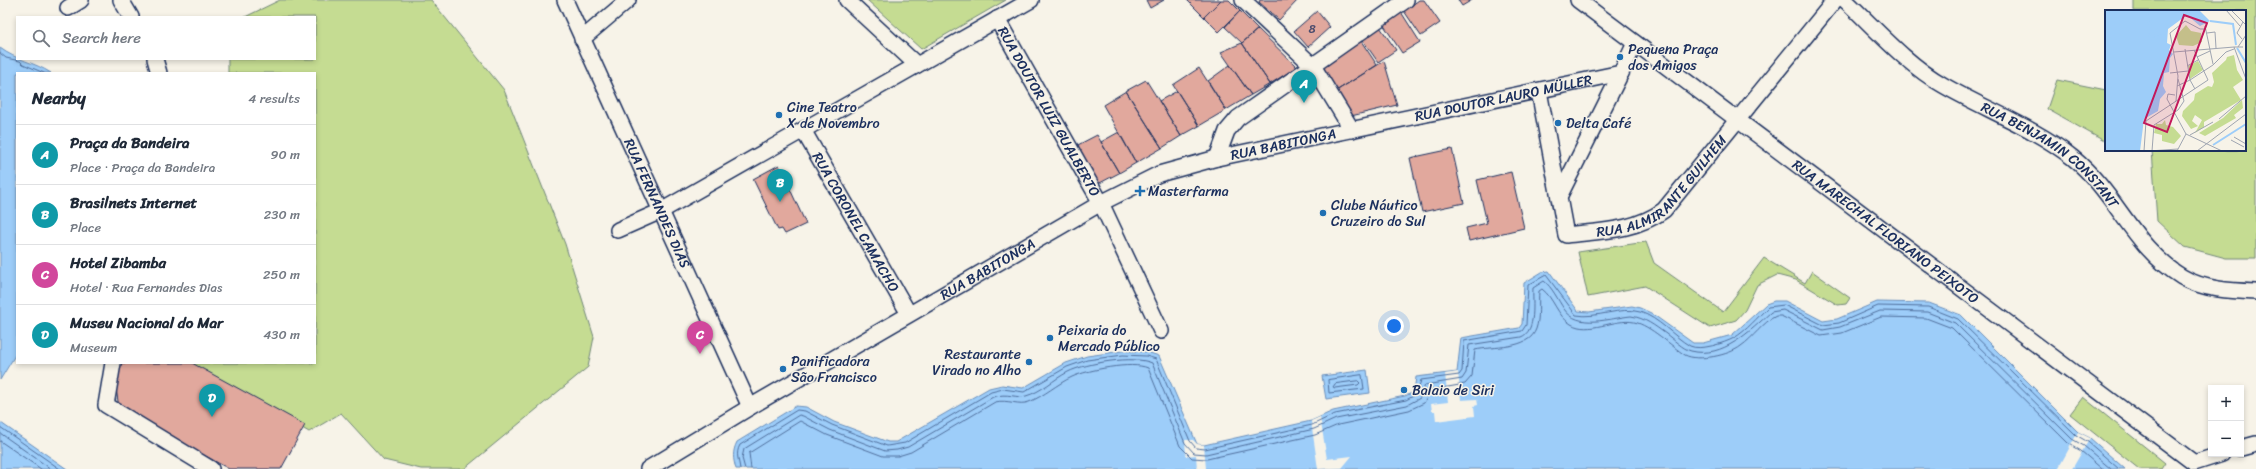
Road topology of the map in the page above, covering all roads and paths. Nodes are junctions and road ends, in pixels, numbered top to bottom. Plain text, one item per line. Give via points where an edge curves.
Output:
1 (120, 0) edge
2 (565, 0) edge
3 (628, 0) edge
4 (847, 0) edge
5 (1031, 0) edge
6 (1243, 0) edge
7 (1406, 0) edge
8 (1578, 0) edge
9 (1835, 0) edge
10 (1845, 0) edge
11 (130, 16) edge
12 (997, 19) junction
13 (582, 39) junction
14 (1635, 43) junction
15 (155, 60) edge
16 (917, 65) junction
17 (1313, 66) junction
18 (159, 72) edge
19 (1621, 73) junction
20 (1539, 91) junction
21 (1738, 120) junction
22 (803, 130) junction
23 (1352, 130) junction
24 (1217, 158) junction
25 (1559, 197) junction
26 (1101, 203) junction
27 (661, 211) junction
28 (618, 230) dead end
29 (2256, 292) edge
30 (909, 314) junction
31 (1162, 331) dead end
32 (113, 364) edge
33 (750, 407) junction
34 (2256, 444) edge
35 (2244, 447) edge
36 (2213, 457) edge
37 (211, 469) edge
38 (648, 469) edge

1 - 11 street
2 - 13 street, RUA FERNANDES DIAS
3 - 13 street
4 - 16 street
5 - 12 street
6 - 17 street
7 - 17 street
8 - 14 street, RUA MARECHAL FLORIANO PEIXOTO
9 - 21 street, RUA ALMIRANTE GUILHEM
10 - 29 street, RUA BENJAMIN CONSTANT via 1898,50 1942,85 2040,135 2072,157 2097,181 2158,261 2184,278 2214,288
12 - 16 street
12 - 26 street, RUA DOUTOR LUIZ GUALBERTO
13 - 27 street, RUA FERNANDES DIAS
14 - 19 street
14 - 21 street, RUA MARECHAL FLORIANO PEIXOTO
15 - 18 street
16 - 22 street
17 - 23 street
17 - 24 street via 1238,118 1227,132
19 - 20 street, RUA DOUTOR LAURO MÜLLER
19 - 25 street
20 - 23 street, RUA DOUTOR LAURO MÜLLER
20 - 25 street, RUA ALMIRANTE GUILHEM
21 - 25 street, RUA ALMIRANTE GUILHEM via 1664,210 1650,220 1635,226 1566,235
21 - 36 street, RUA MARECHAL FLORIANO PEIXOTO via 2194,463
22 - 27 street
22 - 30 street, RUA CORONEL CAMACHO
23 - 24 street, RUA BABITONGA
24 - 26 street, RUA BABITONGA via 1159,174
26 - 30 street, RUA BABITONGA
26 - 31 street, RUA DOUTOR LUIZ GUALBERTO
27 - 28 street
27 - 33 street, RUA FERNANDES DIAS
30 - 33 street, RUA BABITONGA
32 - 37 street via 106,405
33 - 38 street, RUA BABITONGA
34 - 35 street

